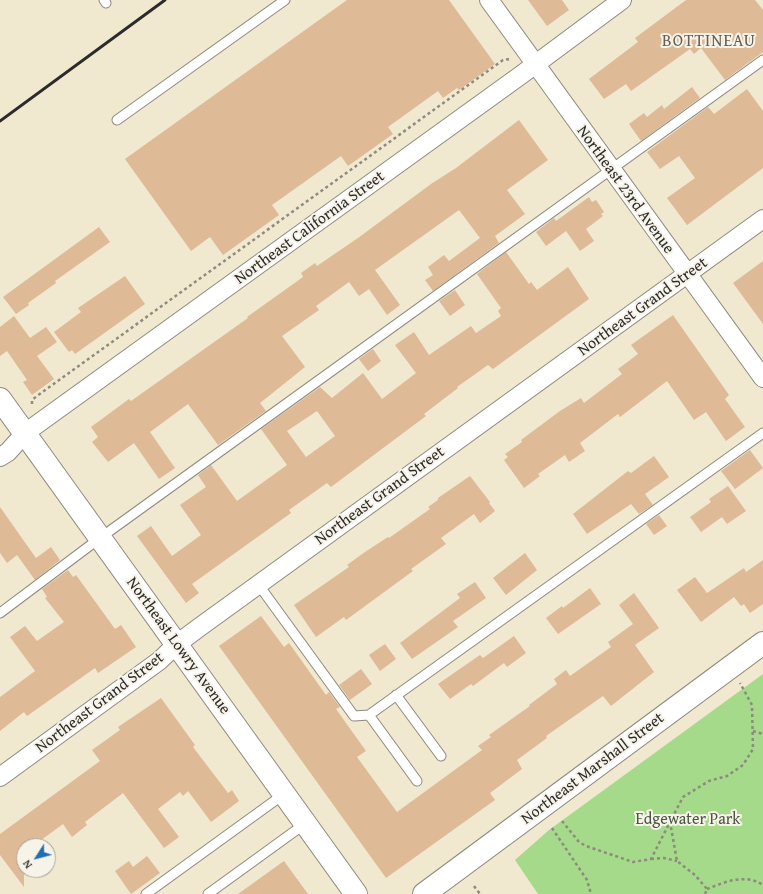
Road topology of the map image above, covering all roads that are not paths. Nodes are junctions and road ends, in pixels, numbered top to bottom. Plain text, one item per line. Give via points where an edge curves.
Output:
1 (285, 0) edge
2 (489, 0) edge
3 (622, 0) edge
4 (763, 60) edge
5 (535, 65) junction
6 (117, 120) dead end
7 (611, 170) junction
8 (763, 219) edge
9 (687, 275) junction
10 (763, 378) edge
11 (0, 399) edge
12 (763, 432) edge
13 (25, 433) junction
14 (0, 458) edge
15 (100, 538) junction
16 (258, 584) junction
17 (0, 613) edge
18 (177, 644) junction
19 (763, 644) edge
20 (396, 695) junction
21 (369, 715) junction
22 (442, 756) dead end
23 (0, 777) edge
24 (417, 781) dead end
25 (284, 794) junction
26 (306, 823) junction
27 (146, 894) edge
28 (208, 894) edge
29 (356, 894) edge
30 (424, 894) edge

1 - 6 lane
2 - 5 street, Northeast 23rd Avenue
3 - 5 street, Northeast California Street
4 - 7 lane
5 - 7 street, Northeast 23rd Avenue
5 - 13 street, Northeast California Street
7 - 9 street, Northeast 23rd Avenue
7 - 15 lane
8 - 9 street, Northeast Grand Street
9 - 10 street, Northeast 23rd Avenue
9 - 16 street, Northeast Grand Street
11 - 13 main road, Northeast Lowry Avenue
12 - 20 lane
13 - 14 street, Northeast California Street
13 - 15 main road, Northeast Lowry Avenue
15 - 17 lane
15 - 18 main road, Northeast Lowry Avenue
16 - 18 street, Northeast Grand Street
16 - 21 lane via 354,716
18 - 23 street, Northeast Grand Street via 159,661
18 - 25 main road, Northeast Lowry Avenue
19 - 30 main road, Northeast Marshall Street
20 - 21 lane
20 - 22 lane
21 - 24 lane
25 - 26 main road, Northeast Lowry Avenue
25 - 27 lane
26 - 28 lane
26 - 29 main road, Northeast Lowry Avenue

